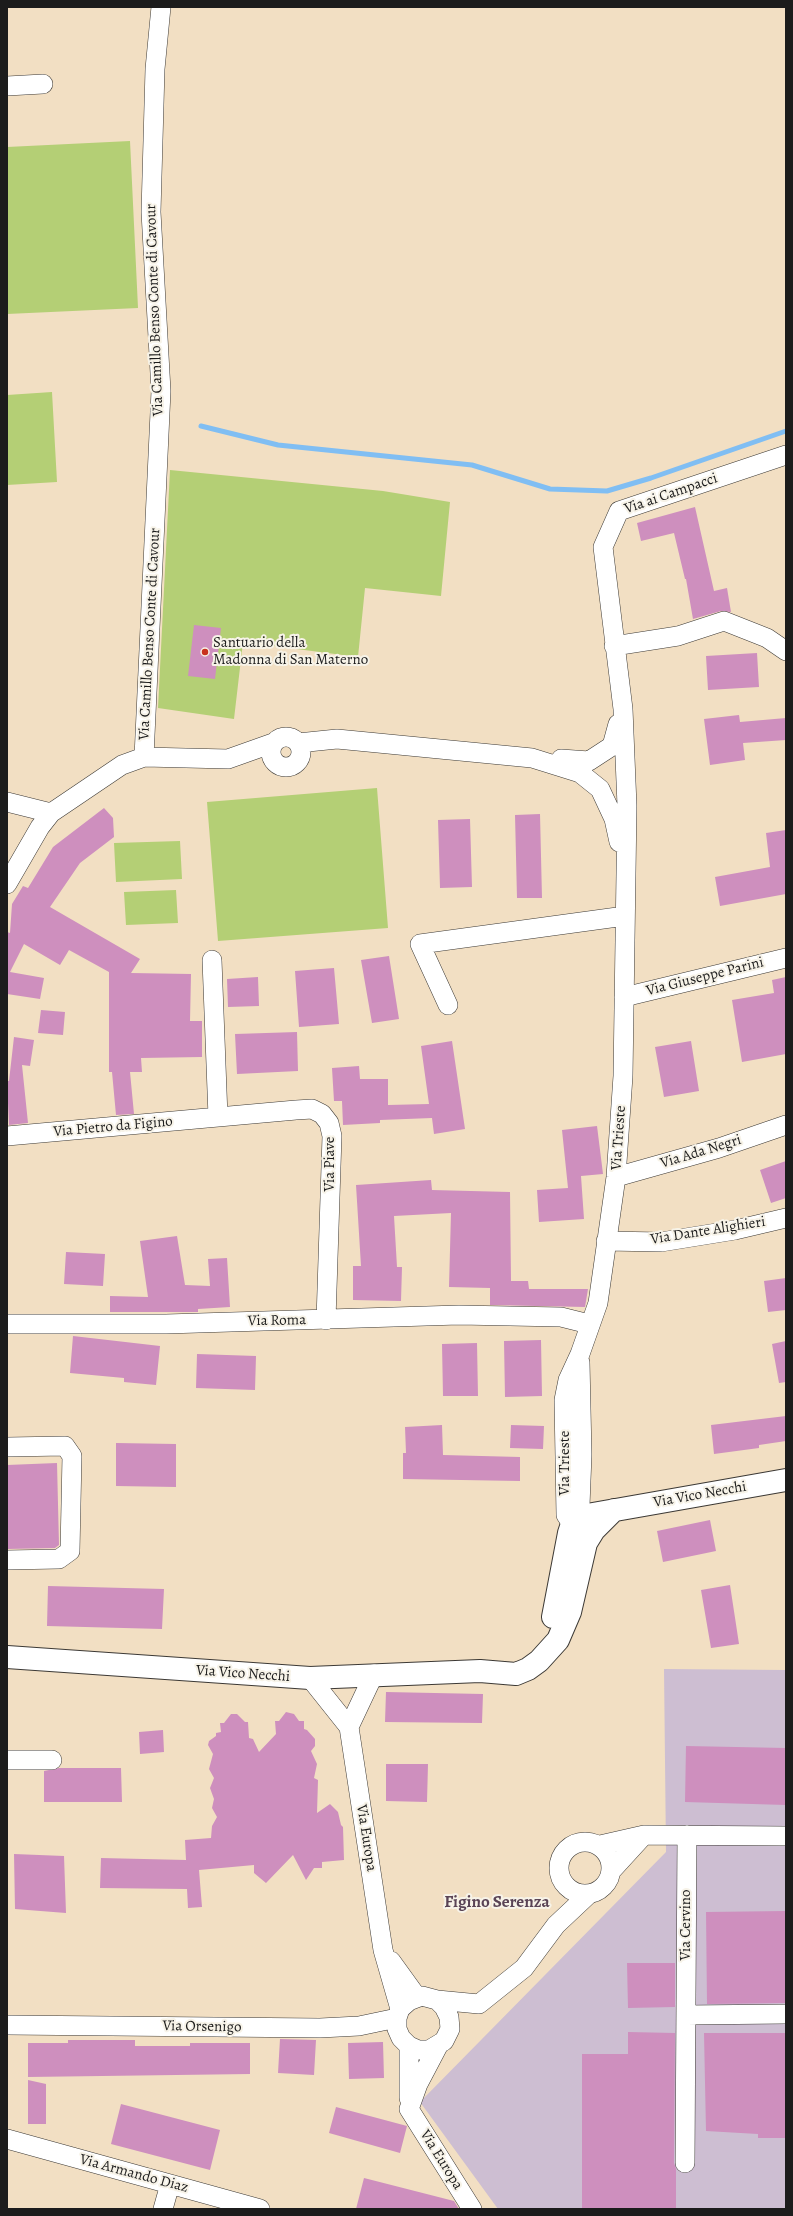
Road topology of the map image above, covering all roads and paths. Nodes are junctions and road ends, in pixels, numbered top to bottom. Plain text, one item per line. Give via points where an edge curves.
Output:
1 (161, 7) edge
2 (44, 84) dead end
3 (7, 86) edge
4 (786, 455) edge
5 (614, 646) junction
6 (786, 651) edge
7 (623, 709) junction
8 (299, 750) junction
9 (273, 752) junction
10 (144, 757) junction
11 (532, 758) junction
12 (7, 802) edge
13 (51, 813) junction
14 (625, 875) junction
15 (7, 884) edge
16 (625, 916) junction
17 (786, 958) edge
18 (212, 960) dead end
19 (624, 997) junction
20 (448, 1005) dead end
21 (218, 1117) junction
22 (786, 1125) edge
23 (7, 1136) edge
24 (616, 1177) junction
25 (786, 1218) edge
26 (606, 1241) junction
27 (326, 1320) junction
28 (7, 1324) edge
29 (584, 1341) junction
30 (7, 1447) edge
31 (786, 1480) edge
32 (609, 1516) junction
33 (577, 1523) junction
34 (7, 1560) edge
35 (575, 1589) junction
36 (7, 1657) edge
37 (480, 1671) junction
38 (374, 1674) junction
39 (310, 1678) junction
40 (349, 1727) junction
41 (7, 1760) edge
42 (52, 1760) dead end
43 (644, 1835) junction
44 (687, 1835) junction
45 (786, 1836) edge
46 (600, 1845) junction
47 (612, 1870) junction
48 (563, 1882) junction
49 (589, 1894) junction
50 (556, 1925) junction
51 (383, 1950) junction
52 (417, 1997) junction
53 (437, 2000) junction
54 (480, 2004) junction
55 (399, 2013) junction
56 (786, 2014) edge
57 (686, 2015) junction
58 (7, 2025) edge
59 (359, 2026) junction
60 (450, 2029) junction
61 (405, 2043) junction
62 (438, 2046) junction
63 (409, 2109) junction
64 (7, 2139) edge
65 (685, 2164) dead end
66 (170, 2184) junction
67 (163, 2209) edge
68 (260, 2209) edge
69 (472, 2209) edge

1 - 10 street, Via Camillo Benso Conte di Cavour via 155,69 151,212 161,391
2 - 3 street
4 - 5 street, Via ai Campacci via 619,511 603,547
5 - 6 street via 678,636 724,621 767,638
5 - 7 street, Via ai Campacci
7 - 11 street via 612,746 589,761
7 - 14 street, Via ai Campacci via 627,806
8 - 9 street via 289,737 281,737
8 - 9 street via 298,761 288,766 277,764
8 - 11 street via 337,739
9 - 10 street via 228,759
10 - 13 street via 122,765
11 - 14 street via 580,772 600,789 614,819
12 - 13 street
13 - 15 street
14 - 16 street, Via Trieste
16 - 19 street, Via Trieste
16 - 20 street via 420,944
17 - 19 street, Via Giuseppe Parini
18 - 21 street
19 - 24 street, Via Trieste via 624,1076
21 - 23 street, Via Pietro da Figino
21 - 27 street, Via Piave via 312,1109 322,1114 329,1123 332,1159
22 - 24 street, Via Ada Negri via 719,1148
24 - 26 street, Via Trieste
25 - 26 street, Via Dante Alighieri via 735,1230 661,1242
26 - 29 street, Via Trieste via 598,1303
27 - 28 street, Via Roma
27 - 29 street, Via Roma via 459,1315 561,1317 581,1322
29 - 33 street, Via Trieste via 582,1455
30 - 34 street via 65,1446 72,1456 70,1551 59,1559
31 - 32 street, Via Vico Necchi
32 - 33 street, Via Vico Necchi
32 - 35 street, Via Vico Necchi via 586,1543
33 - 35 street, Via Vico Necchi via 572,1568
33 - 37 street, Via Vico Necchi via 569,1533 556,1608 546,1632 521,1656
35 - 37 street, Via Vico Necchi via 566,1625 554,1646 540,1661 516,1674
36 - 39 street, Via Vico Necchi
37 - 38 street, Via Vico Necchi
38 - 39 street, Via Vico Necchi
38 - 40 street
39 - 40 street, Via Europa
40 - 51 street, Via Europa
41 - 42 street
43 - 44 street
43 - 46 street
43 - 47 street
44 - 45 street
44 - 57 street, Via Cervino
46 - 47 street via 608,1853
46 - 48 street via 584,1841 568,1848 560,1862 559,1872
47 - 49 street via 609,1880 600,1890
48 - 49 street via 580,1894
48 - 50 street
49 - 50 street
50 - 54 street via 524,1968
51 - 52 street
51 - 55 street, Via Europa
52 - 53 street
52 - 55 street via 408,2001
53 - 54 street
53 - 60 street via 450,2017
54 - 60 street
55 - 59 street, Via Orsenigo
55 - 61 street via 397,2029
56 - 57 street
57 - 65 street, Via Cervino
58 - 59 street, Via Orsenigo via 320,2028
59 - 61 street
60 - 62 street via 444,2041
61 - 62 street via 423,2050
61 - 63 street
62 - 63 street via 418,2084
63 - 69 street, Via Europa
64 - 66 street, Via Armando Diaz
66 - 67 street
66 - 68 street, Via Armando Diaz

